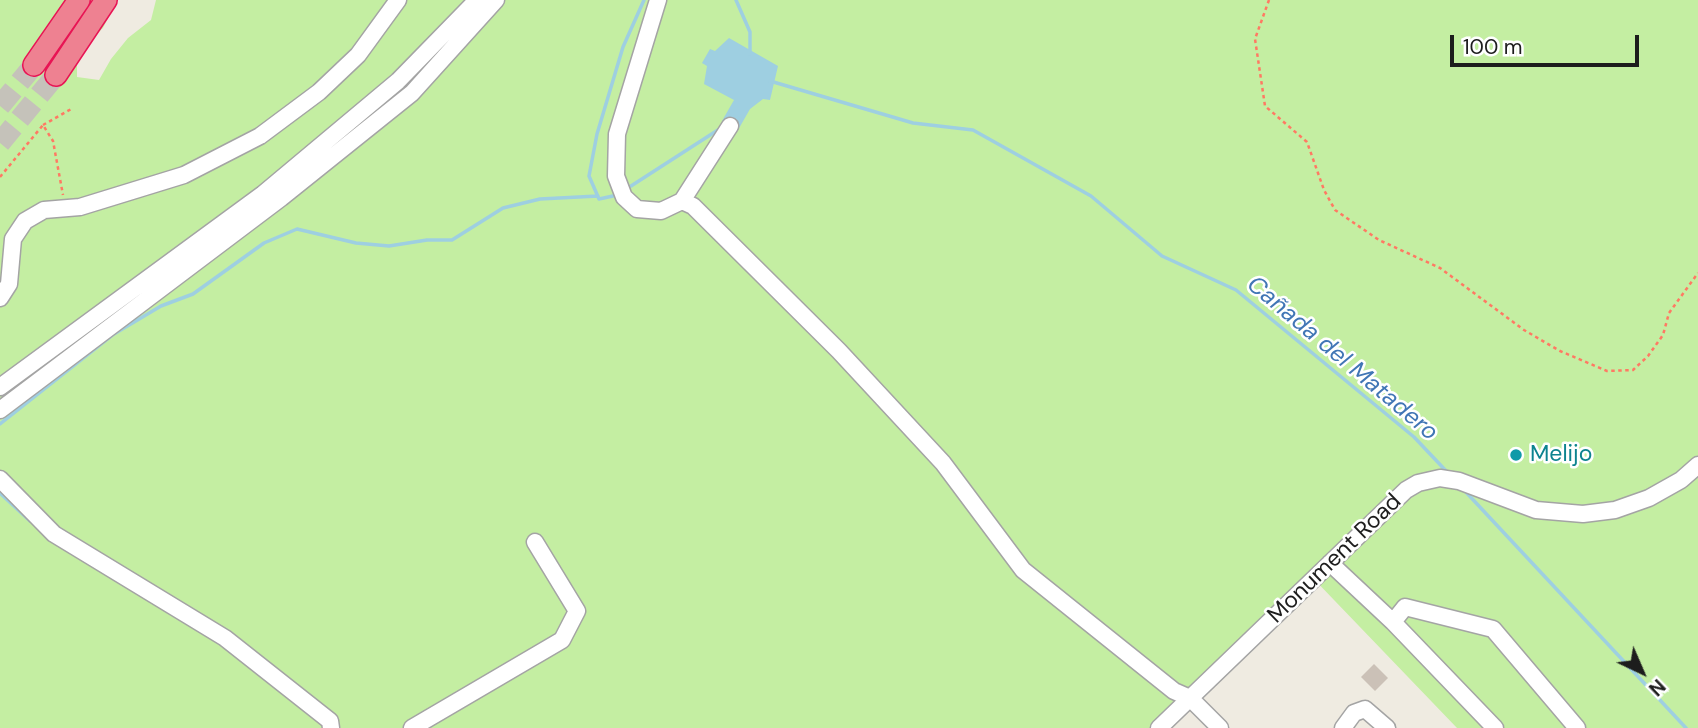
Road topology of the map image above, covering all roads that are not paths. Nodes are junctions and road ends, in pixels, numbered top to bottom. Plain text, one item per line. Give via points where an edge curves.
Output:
1 (79, 0) edge
2 (106, 0) edge
3 (398, 0) edge
4 (477, 0) edge
5 (496, 0) edge
6 (658, 0) edge
7 (34, 65) tunnel mouth
8 (55, 75) tunnel mouth
9 (730, 126) dead end
10 (682, 201) junction
11 (0, 298) edge
12 (0, 387) edge
13 (0, 410) edge
14 (1698, 465) edge
15 (0, 479) edge
16 (535, 542) dead end
17 (1330, 563) junction
18 (1393, 622) junction
19 (1190, 698) junction
20 (331, 728) edge
21 (412, 728) edge
22 (1159, 728) edge
23 (1220, 728) edge
24 (1343, 728) edge
25 (1387, 728) edge
26 (1495, 728) edge
27 (1577, 728) edge

1 - 7 highway
2 - 8 highway
3 - 11 street via 358,55 260,136 184,175 113,199 44,210 25,221 13,239 9,284
4 - 12 street via 398,81 263,194
5 - 13 street via 412,93
6 - 10 street via 617,134 616,176 624,197 637,209 660,211
9 - 10 street
10 - 19 street via 736,246 925,443 1023,570 1174,691
14 - 17 street, Monument Road via 1649,498 1615,510 1583,514 1536,510 1460,481 1440,478 1418,483
15 - 20 street via 54,534 225,638 330,721
16 - 21 street via 577,611 562,640
17 - 18 street
17 - 19 street, Monument Road
18 - 26 street
18 - 27 street via 1405,607 1493,629
19 - 22 street, Monument Road
19 - 23 street
24 - 25 street via 1354,713 1365,709

